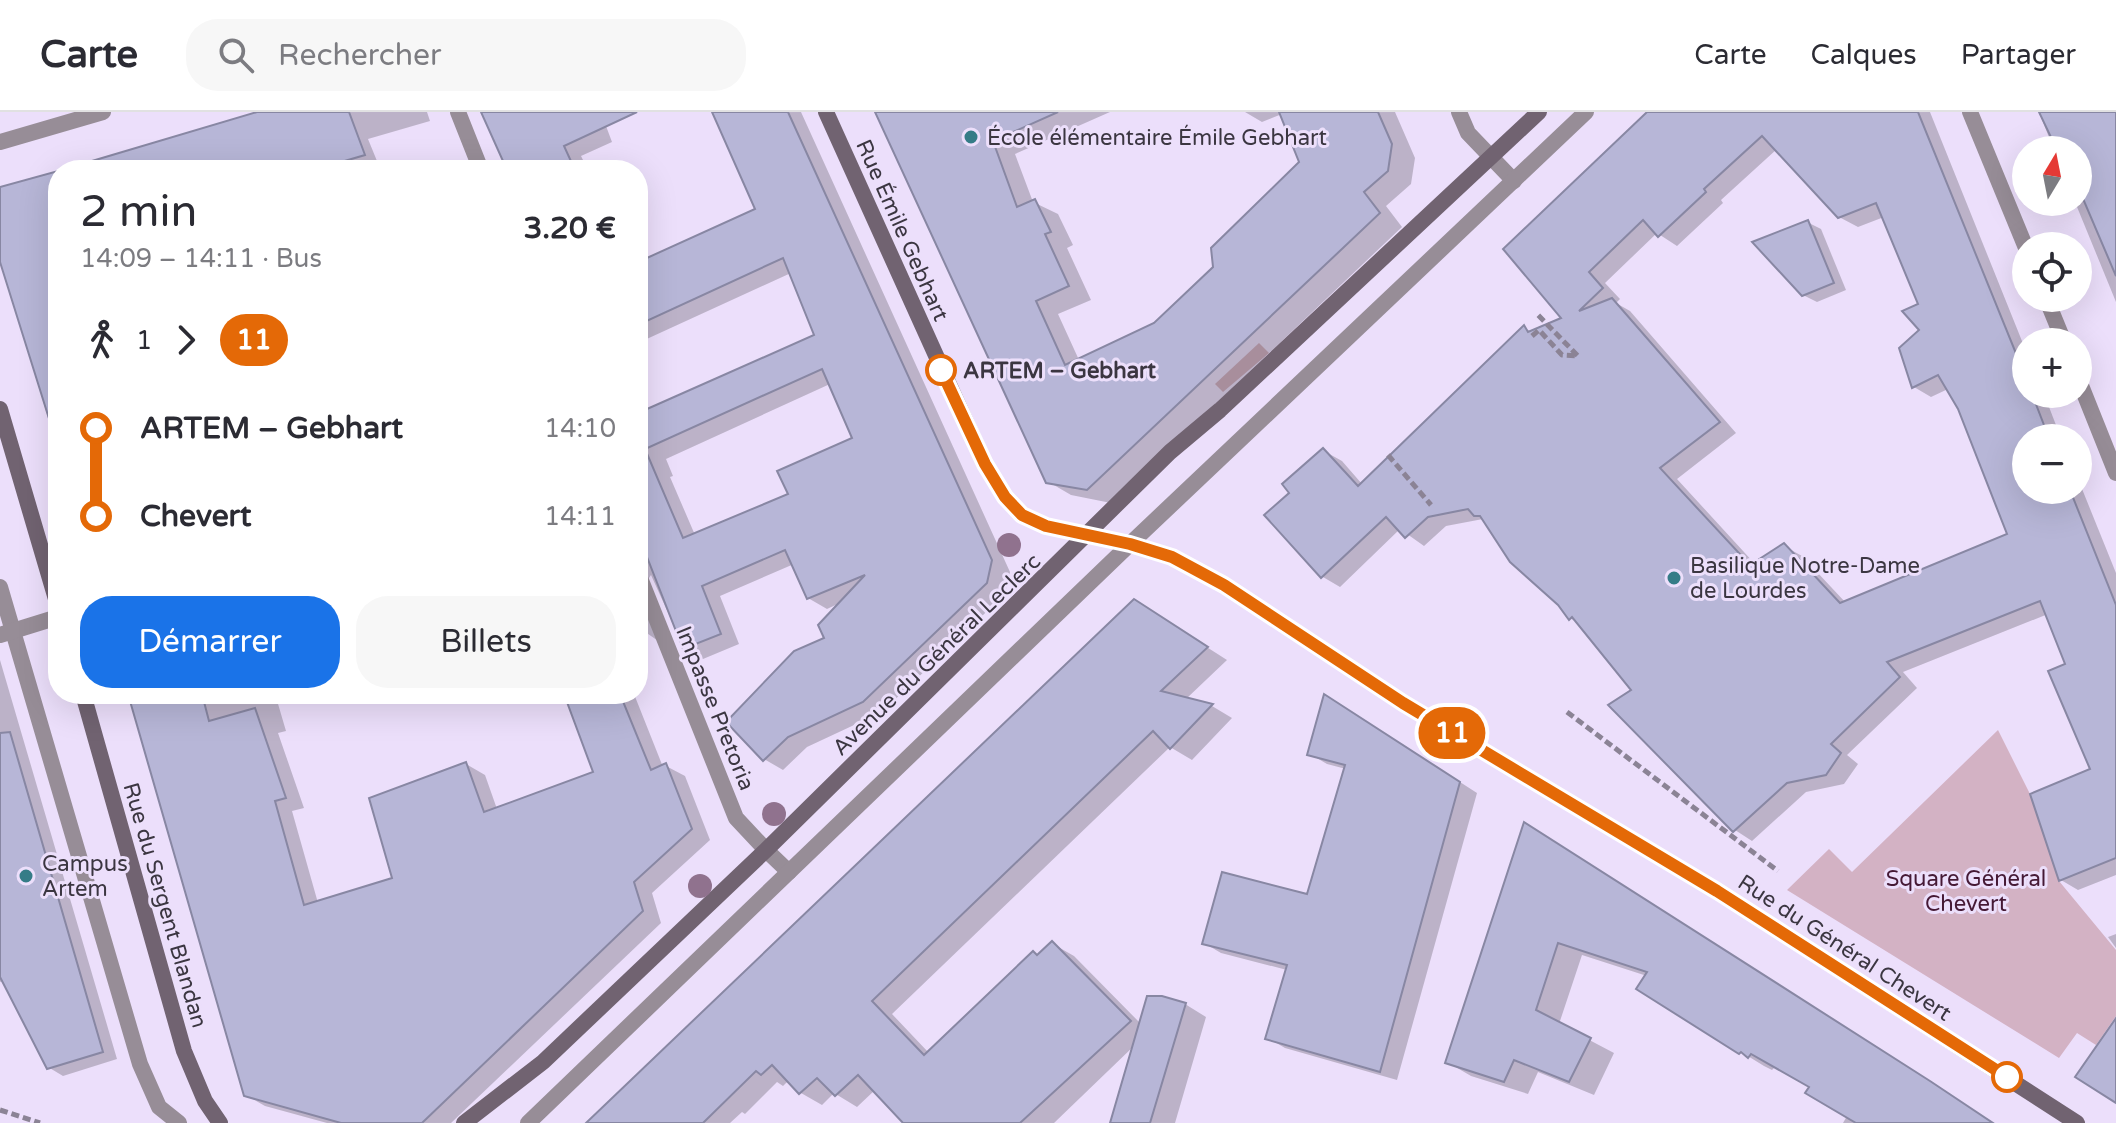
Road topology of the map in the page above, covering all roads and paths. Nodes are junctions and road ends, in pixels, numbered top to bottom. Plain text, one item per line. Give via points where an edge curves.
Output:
1 (103, 112) edge
2 (458, 112) edge
3 (826, 112) edge
4 (1459, 112) edge
5 (1539, 112) edge
6 (1586, 112) edge
7 (1970, 112) edge
8 (0, 142) edge
9 (1491, 157) junction
10 (477, 160) edge
11 (1514, 181) junction
12 (2019, 232) edge
13 (1537, 314) dead end
14 (1532, 336) dead end
15 (2090, 408) edge
16 (0, 409) edge
17 (1388, 455) dead end
18 (2116, 473) edge
19 (1431, 505) dead end
20 (1087, 535) junction
21 (1130, 544) junction
22 (48, 572) edge
23 (0, 587) edge
24 (648, 598) edge
25 (48, 620) edge
26 (7, 632) edge
27 (86, 704) edge
28 (1567, 712) dead end
29 (766, 850) junction
30 (1778, 871) dead end
31 (789, 872) junction
32 (0, 1110) edge
33 (40, 1123) edge
34 (179, 1123) edge
35 (220, 1123) edge
36 (464, 1123) edge
37 (528, 1123) edge
38 (2077, 1123) edge

1 - 8 street
2 - 10 street
3 - 20 street, Rue Émile Gebhart via 998,486 1022,515
4 - 9 street via 1468,133
5 - 9 street, Avenue du Général Leclerc
6 - 11 street
7 - 12 street
9 - 11 street
9 - 20 street, Avenue du Général Leclerc
11 - 21 street
13 - 14 path via 1578,356 1562,355 1539,330
15 - 18 street
16 - 22 street
17 - 19 path
20 - 21 street, Rue du Général Chevert
20 - 29 street, Avenue du Général Leclerc
21 - 31 street
21 - 38 street, Rue du Général Chevert via 1172,557 1224,585 1403,703 1717,891
23 - 26 street
24 - 29 street, Impasse Pretoria via 736,818
25 - 26 street
26 - 34 street via 140,1064 159,1107
27 - 35 street, Rue du Sergent Blandan via 184,1051
28 - 30 path
29 - 31 street, Impasse Pretoria
29 - 36 street, Avenue du Général Leclerc via 543,1062
31 - 37 street
32 - 33 path

